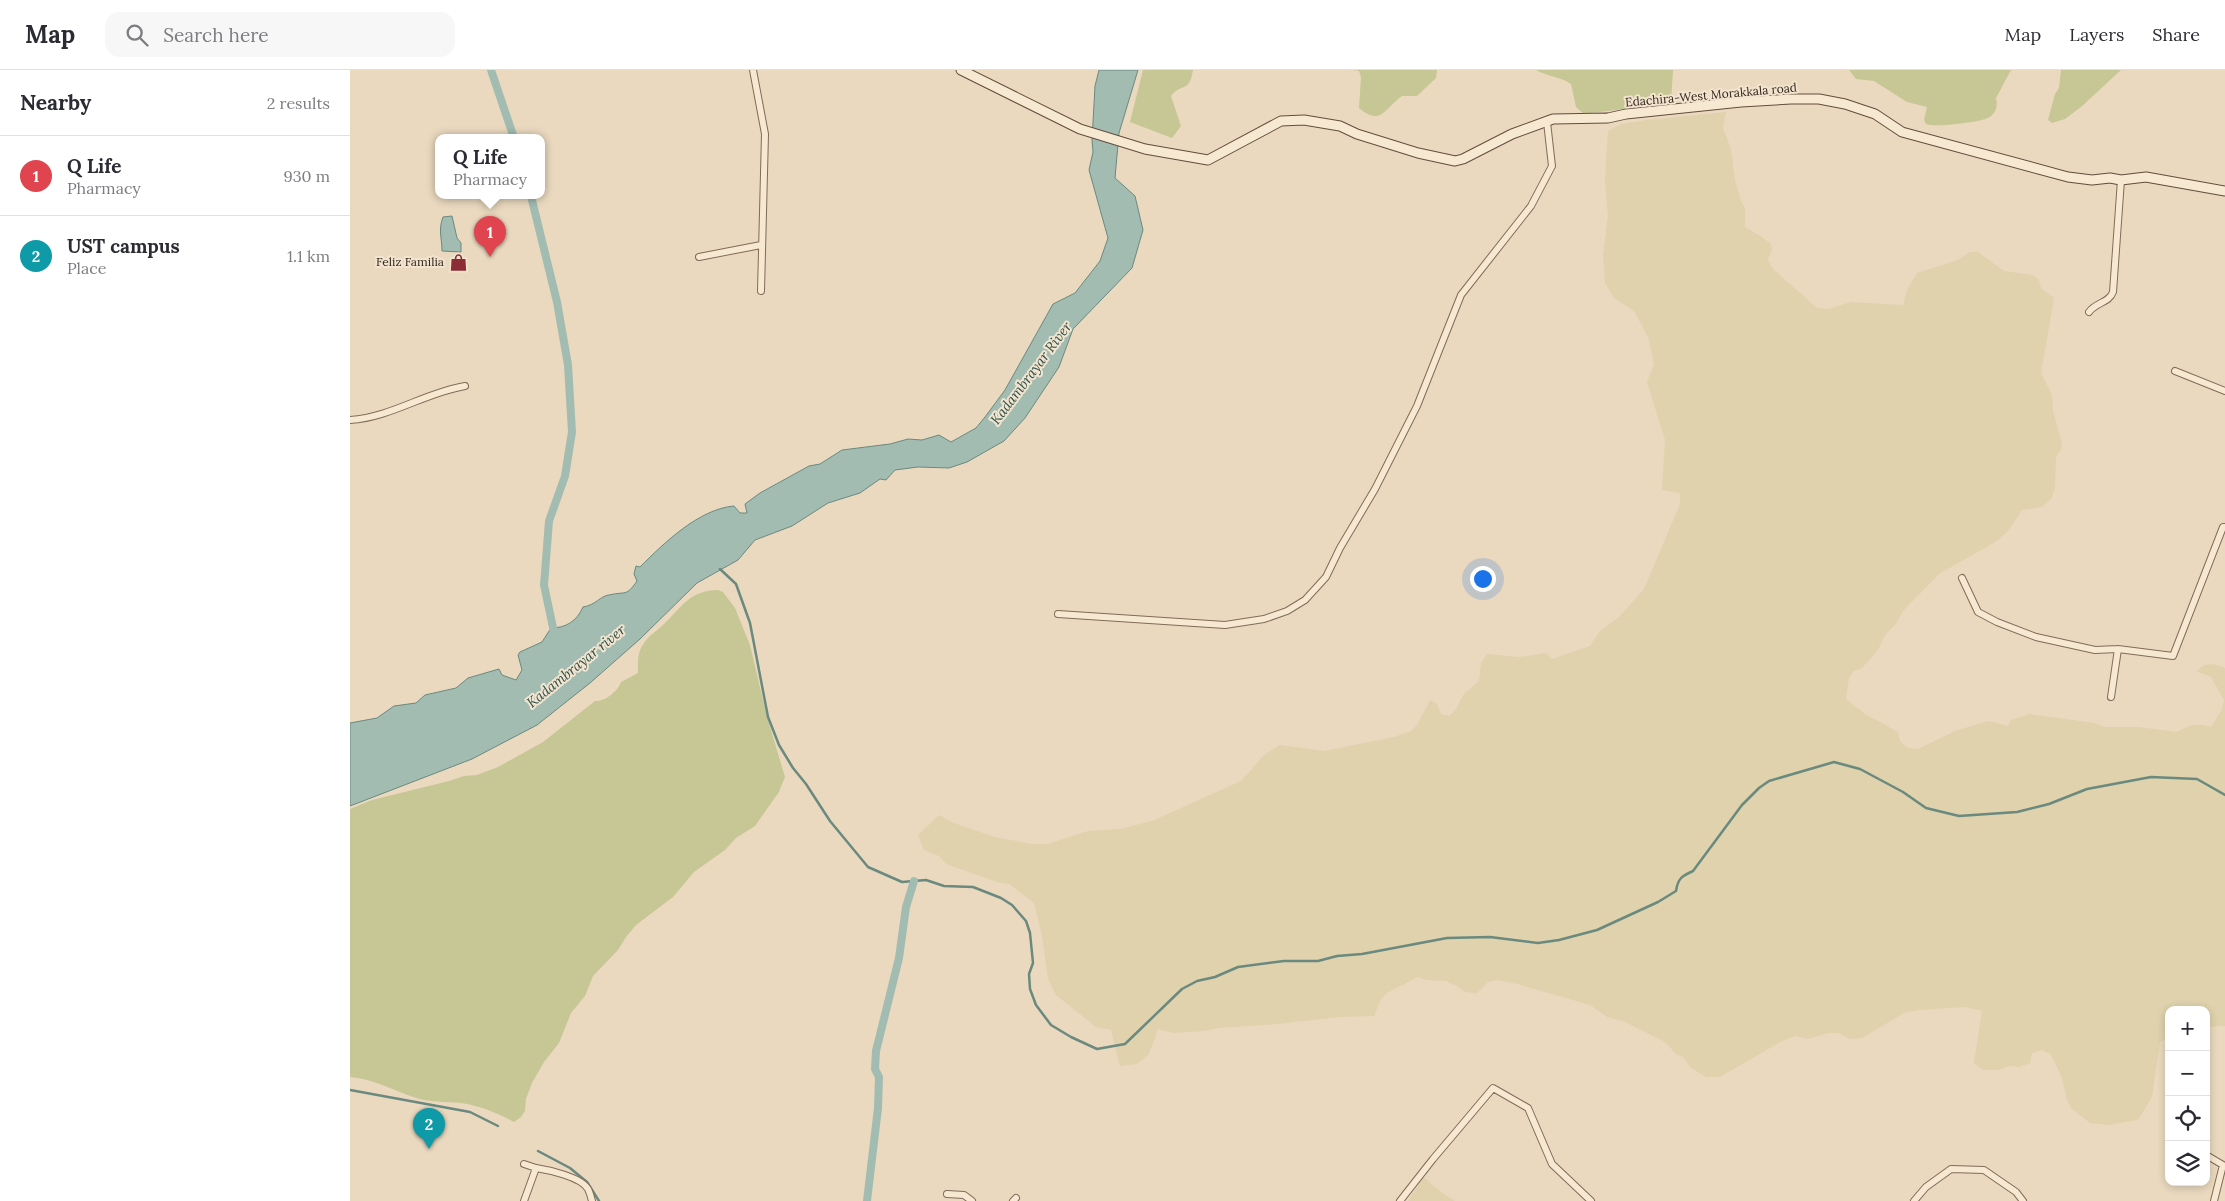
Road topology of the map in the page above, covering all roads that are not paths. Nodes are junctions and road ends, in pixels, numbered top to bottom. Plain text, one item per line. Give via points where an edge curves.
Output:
1 (753, 70) edge
2 (961, 70) edge
3 (1547, 122) junction
4 (2121, 180) junction
5 (2225, 191) edge
6 (761, 245) junction
7 (699, 258) dead end
8 (761, 291) dead end
9 (2089, 312) dead end
10 (2175, 372) dead end
11 (465, 386) dead end
12 (2225, 391) edge
13 (350, 420) edge
14 (2225, 527) edge
15 (1962, 578) dead end
16 (1058, 614) dead end
17 (2118, 649) junction
18 (2111, 697) dead end
19 (2210, 1157) edge
20 (524, 1164) dead end
21 (536, 1168) junction
22 (947, 1194) dead end
23 (524, 1201) edge
24 (592, 1201) edge
25 (972, 1201) edge
26 (1400, 1201) edge
27 (1591, 1201) edge
28 (1914, 1201) edge
29 (2023, 1201) edge
30 (2214, 1201) edge

1 - 6 street via 765,134
2 - 3 main road, Edachira-West Morakkala road via 1080,129 1145,149 1208,160 1281,121 1326,122 1418,153 1455,161 1512,134
3 - 4 main road, Edachira-West Morakkala road via 1741,102 1819,99 1875,114 1902,132 2019,165 2068,177
3 - 16 street via 1552,166 1531,206 1461,295 1417,406 1384,472 1326,577 1305,600 1264,619 1225,625
4 - 5 main road, Edachira-West Morakkala road via 2146,176
4 - 9 street via 2113,292 2108,300 2093,306
6 - 7 street
6 - 8 street
10 - 12 street
11 - 13 street via 426,396 378,417
14 - 17 street via 2173,656
15 - 17 street via 1978,612 1997,622 2036,637 2095,650
17 - 18 street
19 - 30 street via 2223,1165
20 - 21 street
21 - 23 street
21 - 24 street via 553,1170 583,1184
22 - 25 street via 964,1196
26 - 27 street via 1493,1088 1528,1108 1552,1164
28 - 29 street via 1926,1186 1951,1169 1984,1170 2016,1192

